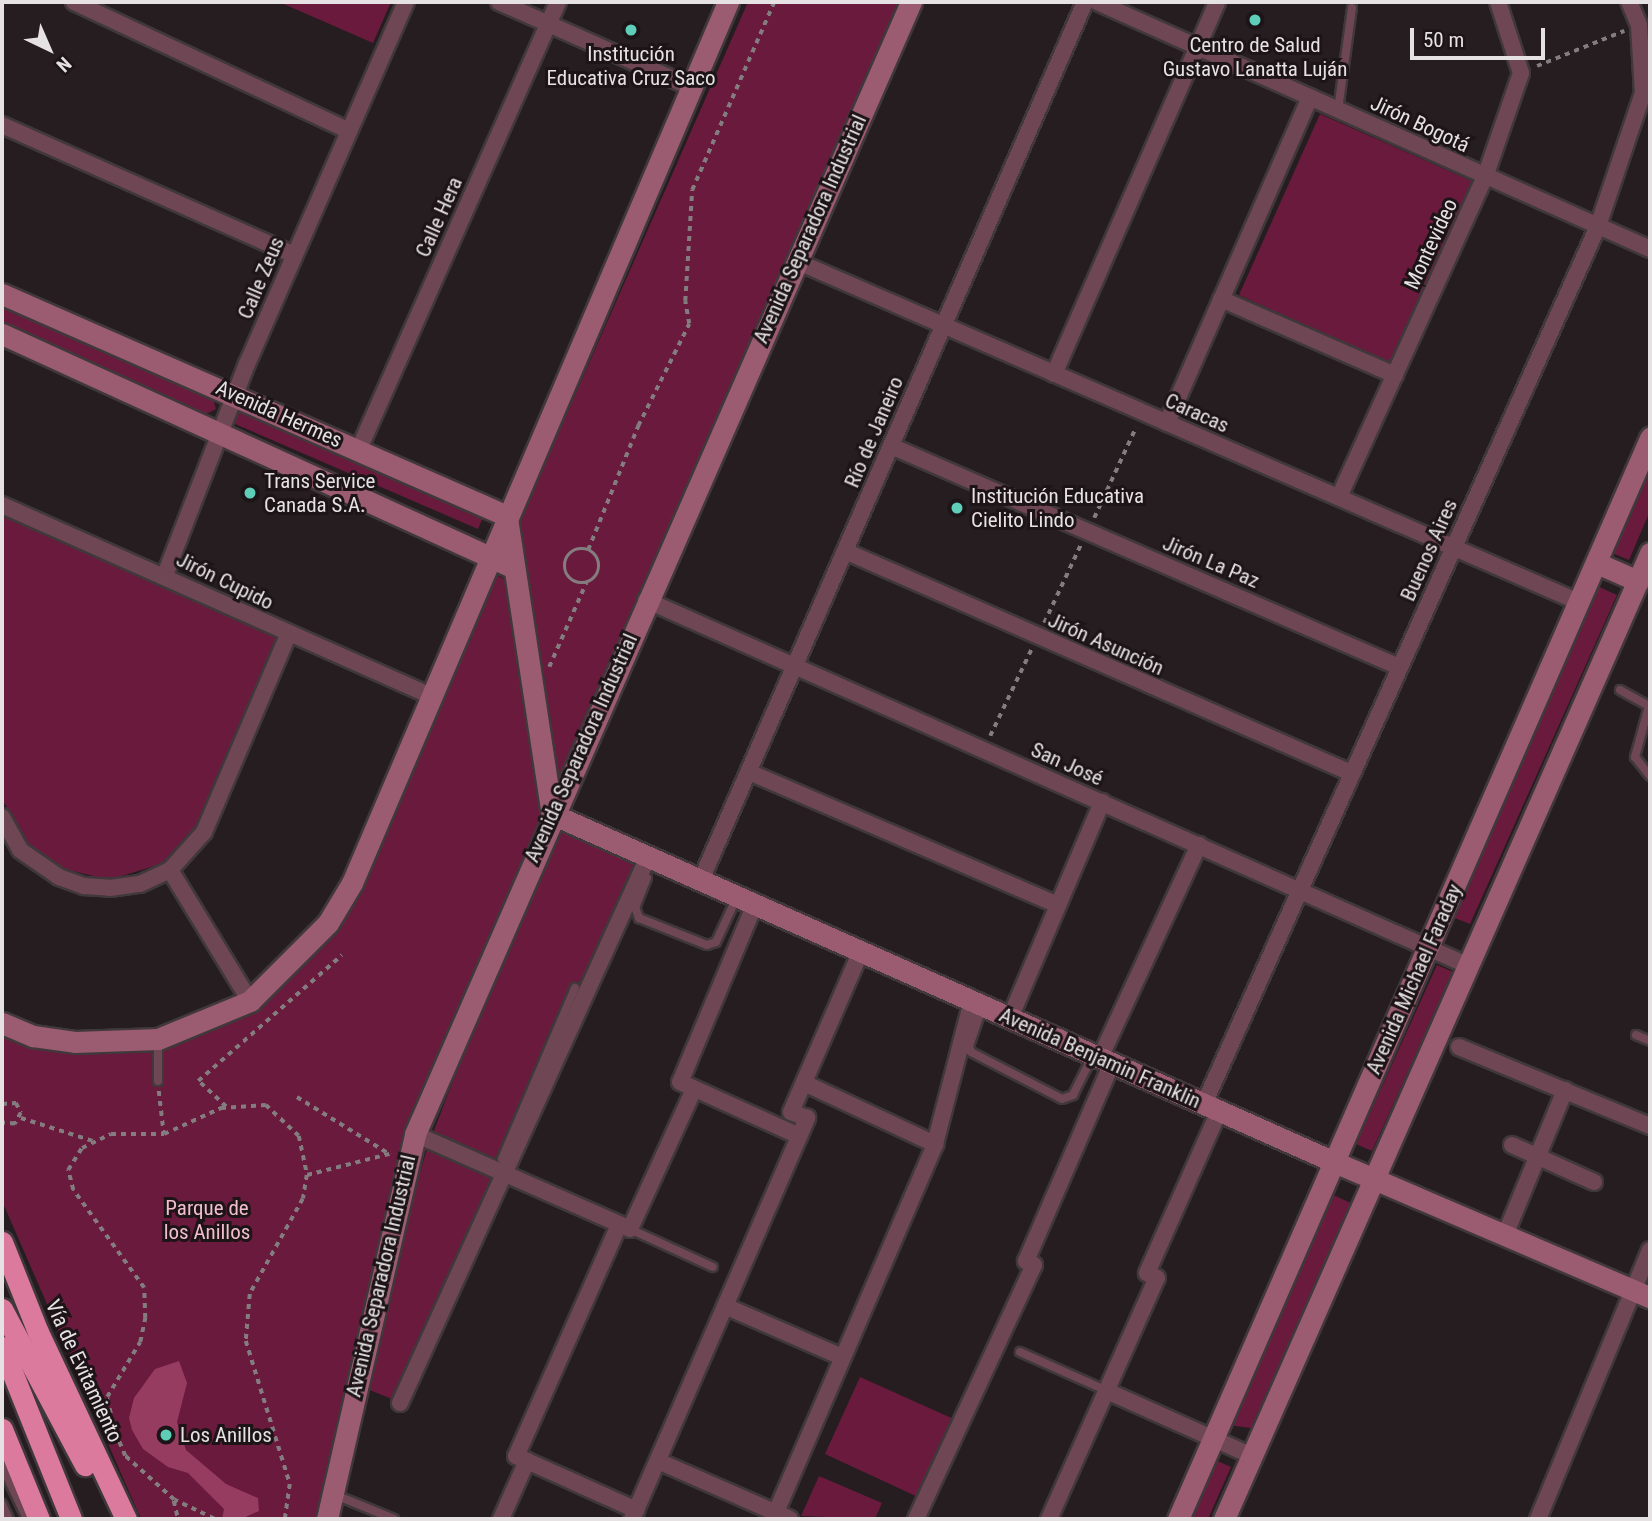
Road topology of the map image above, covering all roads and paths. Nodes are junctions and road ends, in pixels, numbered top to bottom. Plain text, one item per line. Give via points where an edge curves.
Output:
1 (75, 2) edge
2 (406, 2) edge
3 (499, 2) edge
4 (558, 2) edge
5 (729, 2) edge
6 (774, 2) edge
7 (911, 2) edge
8 (1085, 2) edge
9 (1097, 2) edge
10 (1217, 2) edge
11 (1498, 2) edge
12 (1629, 2) edge
13 (1352, 8) dead end
14 (548, 24) junction
15 (1639, 25) junction
16 (1197, 48) junction
17 (1521, 73) junction
18 (691, 87) junction
19 (1646, 92) edge
20 (1310, 97) junction
21 (1338, 110) junction
22 (2, 125) edge
23 (349, 131) junction
24 (1485, 177) junction
25 (1598, 226) junction
26 (1650, 249) edge
27 (294, 255) junction
28 (796, 261) junction
29 (2, 294) edge
30 (1221, 299) junction
31 (944, 324) junction
32 (2, 334) edge
33 (1054, 374) junction
34 (1395, 375) junction
35 (235, 394) junction
36 (1143, 412) junction
37 (1167, 423) junction
38 (222, 432) junction
39 (1650, 438) edge
40 (891, 446) junction
41 (359, 449) junction
42 (1339, 497) junction
43 (2, 505) edge
44 (507, 516) junction
45 (1087, 532) junction
46 (1453, 547) junction
47 (588, 550) junction
48 (845, 551) junction
49 (1650, 553) edge
50 (491, 555) junction
51 (1597, 563) junction
52 (514, 568) junction
53 (165, 575) junction
54 (1638, 581) junction
55 (586, 583) junction
56 (646, 600) junction
57 (1581, 603) junction
58 (288, 635) junction
59 (1037, 636) junction
60 (795, 666) junction
61 (1399, 667) junction
62 (1620, 690) dead end
63 (430, 696) junction
64 (535, 700) junction
65 (983, 750) junction
66 (749, 772) junction
67 (1351, 774) junction
68 (1650, 776) edge
69 (1102, 802) junction
70 (552, 814) junction
71 (2, 817) edge
72 (1199, 845) junction
73 (652, 858) junction
74 (170, 870) junction
75 (701, 880) junction
76 (1299, 890) junction
77 (746, 900) junction
78 (1058, 905) junction
79 (1428, 948) junction
80 (861, 951) junction
81 (342, 956) dead end
82 (1469, 966) junction
83 (576, 988) dead end
84 (250, 1001) junction
85 (978, 1004) junction
86 (1010, 1018) junction
87 (2, 1023) edge
88 (1636, 1035) dead end
89 (158, 1039) junction
90 (1650, 1041) edge
91 (1459, 1047) dead end
92 (1102, 1059) junction
93 (158, 1082) joint
94 (804, 1083) junction
95 (694, 1089) junction
96 (1564, 1090) junction
97 (297, 1097) dead end
98 (2, 1104) edge
99 (227, 1107) junction
100 (1211, 1107) junction
101 (21, 1118) junction
102 (2, 1123) edge
103 (1650, 1126) edge
104 (164, 1134) junction
105 (415, 1134) junction
106 (799, 1136) junction
107 (95, 1142) junction
108 (935, 1144) junction
109 (1512, 1145) dead end
110 (1537, 1157) junction
111 (397, 1158) junction
112 (1332, 1161) junction
113 (501, 1173) junction
114 (307, 1175) junction
115 (1373, 1179) junction
116 (1594, 1182) dead end
117 (624, 1227) junction
118 (1505, 1235) junction
119 (2, 1242) edge
120 (1650, 1250) edge
121 (713, 1267) dead end
122 (1642, 1294) edge
123 (725, 1306) junction
124 (2, 1309) edge
125 (2, 1347) edge
126 (1020, 1352) dead end
127 (842, 1357) junction
128 (1107, 1391) junction
129 (400, 1403) dead end
130 (2, 1429) edge
131 (1213, 1438) junction
132 (1252, 1456) junction
133 (527, 1461) junction
134 (658, 1461) junction
135 (2, 1466) edge
136 (331, 1493) junction
137 (174, 1500) junction
138 (2, 1504) edge
139 (634, 1515) edge
140 (780, 1517) edge
141 (9, 1519) edge
142 (27, 1519) edge
143 (38, 1519) edge
144 (71, 1519) edge
145 (111, 1519) edge
146 (126, 1519) edge
147 (178, 1519) edge
148 (214, 1519) edge
149 (285, 1519) edge
150 (327, 1519) edge
151 (394, 1519) edge
152 (500, 1519) edge
153 (916, 1519) edge
154 (1049, 1519) edge
155 (1178, 1519) edge
156 (1224, 1519) edge
157 (1538, 1519) edge

1 - 23 street
2 - 23 street, Calle Zeus
3 - 14 street
4 - 14 street, Calle Hera
5 - 18 street
6 - 47 path via 692,190 685,301 689,324 638,426
7 - 28 street, Avenida Separadora Industrial
8 - 31 street, Río de Janeiro
9 - 16 street, Jirón Bogotá
10 - 16 street
11 - 17 street
12 - 15 street, Buenos Aires
13 - 21 lane
14 - 18 street
14 - 41 street, Calle Hera
15 - 17 path
15 - 19 street, Buenos Aires
16 - 20 street, Jirón Bogotá
16 - 33 street
17 - 24 street, Montevideo
18 - 44 street
19 - 25 street, Buenos Aires
20 - 21 street, Jirón Bogotá
20 - 30 street
21 - 24 street, Jirón Bogotá
22 - 27 street
23 - 27 street, Calle Zeus
24 - 25 street, Jirón Bogotá
24 - 34 street, Montevideo
25 - 26 street, Jirón Bogotá
25 - 46 street, Buenos Aires
27 - 35 street, Calle Zeus
28 - 31 street, Caracas
28 - 56 street, Avenida Separadora Industrial
29 - 35 street, Avenida Hermes
30 - 34 street
30 - 37 street
31 - 33 street, Caracas
31 - 40 street, Río de Janeiro
32 - 38 street, Avenida Hermes
33 - 36 street, Caracas
34 - 42 street, Montevideo
35 - 38 street, Calle Zeus
35 - 41 street, Avenida Hermes
36 - 37 street, Caracas
36 - 45 path
37 - 42 street, Caracas
38 - 50 street, Avenida Hermes
38 - 53 street, Calle Zeus
39 - 51 street, Avenida Michael Faraday
40 - 45 street, Jirón La Paz
40 - 48 street, Río de Janeiro
41 - 44 street, Avenida Hermes
42 - 46 street, Caracas
43 - 53 street, Jirón Cupido
44 - 50 street
44 - 52 street
45 - 59 path
45 - 61 street, Jirón La Paz
46 - 57 street, Caracas
46 - 61 street, Buenos Aires
47 - 55 path via 599,567
47 - 55 path via 572,553 565,568 570,578
48 - 59 street, Jirón Asunción
48 - 60 street, Río de Janeiro
49 - 54 street
50 - 52 street, Avenida Hermes
50 - 63 street
51 - 54 street
51 - 57 street, Avenida Michael Faraday
52 - 64 street
53 - 58 street, Jirón Cupido
54 - 82 street
55 - 64 path
56 - 60 street, San José
56 - 70 street, Avenida Separadora Industrial
57 - 79 street, Avenida Michael Faraday
58 - 63 street, Jirón Cupido
58 - 74 street via 204,832
59 - 65 path
59 - 67 street, Jirón Asunción
60 - 65 street, San José
60 - 66 street, Río de Janeiro
61 - 67 street, Buenos Aires
62 - 68 lane via 1649,706 1634,757
63 - 84 street via 352,883 328,923 301,955
64 - 70 street
65 - 69 street, San José
66 - 75 street, Río de Janeiro
66 - 78 street
67 - 76 street, Buenos Aires
69 - 72 street, San José
69 - 78 street
70 - 73 street, Avenida Benjamin Franklin
70 - 105 street, Avenida Separadora Industrial
71 - 74 street via 29,858 84,886 140,884
72 - 76 street, San José
72 - 92 street
73 - 75 street, Avenida Benjamin Franklin
73 - 77 lane via 635,907 639,918 712,945
73 - 113 street
74 - 84 street
75 - 77 street, Avenida Benjamin Franklin
76 - 79 street, San José
76 - 100 street, Buenos Aires
77 - 80 street, Avenida Benjamin Franklin
77 - 95 street via 680,1082
78 - 86 street
79 - 82 street, San José
79 - 112 street, Avenida Michael Faraday
80 - 85 street, Avenida Benjamin Franklin
80 - 94 street
81 - 99 path via 198,1081
82 - 115 street
83 - 113 lane
84 - 89 street
85 - 86 street, Avenida Benjamin Franklin
85 - 92 lane via 971,1052 1062,1099 1073,1095
85 - 108 street
86 - 92 street, Avenida Benjamin Franklin
87 - 89 street via 33,1036 75,1042
88 - 90 lane
89 - 93 lane
91 - 96 street
92 - 100 street, Avenida Benjamin Franklin
92 - 153 street via 1026,1261 1034,1265
93 - 104 path
94 - 106 street via 791,1111 807,1118
94 - 108 street
95 - 106 street
95 - 117 street
96 - 103 street
96 - 110 street
97 - 111 path
98 - 101 path via 16,1103
99 - 104 path
99 - 114 path via 266,1105 299,1136
100 - 112 street, Avenida Benjamin Franklin
100 - 128 street, Buenos Aires via 1147,1273 1157,1278
101 - 102 path via 12,1125
101 - 107 path
104 - 107 path via 111,1135
105 - 111 street, Avenida Separadora Industrial
105 - 113 street
106 - 123 street
107 - 137 path via 82,1148 68,1170 74,1190 144,1289 140,1342 107,1397 125,1456
108 - 127 street
109 - 110 street
110 - 116 street
110 - 118 street
111 - 114 path
111 - 136 street, Avenida Separadora Industrial
112 - 115 street, Avenida Benjamin Franklin
112 - 131 street, Avenida Michael Faraday
113 - 117 street
113 - 129 street
114 - 149 path via 303,1199 250,1294 246,1341 290,1483
115 - 118 street, Avenida Benjamin Franklin
115 - 132 street
117 - 121 lane
117 - 133 street via 516,1456
118 - 122 street, Avenida Benjamin Franklin
119 - 146 highway, Vía de Evitamiento via 38,1332
120 - 122 street
122 - 157 street
123 - 127 street
123 - 134 street
124 - 145 highway, Vía de Evitamiento
125 - 144 highway
126 - 128 lane
127 - 140 street
128 - 131 street
128 - 154 street
130 - 143 highway
131 - 132 street
131 - 155 street, Avenida Michael Faraday
132 - 156 street
133 - 139 street
133 - 152 street
134 - 139 street
134 - 140 street
135 - 142 lane
136 - 150 street, Avenida Separadora Industrial
136 - 151 lane
137 - 147 path
137 - 148 path
138 - 141 lane

